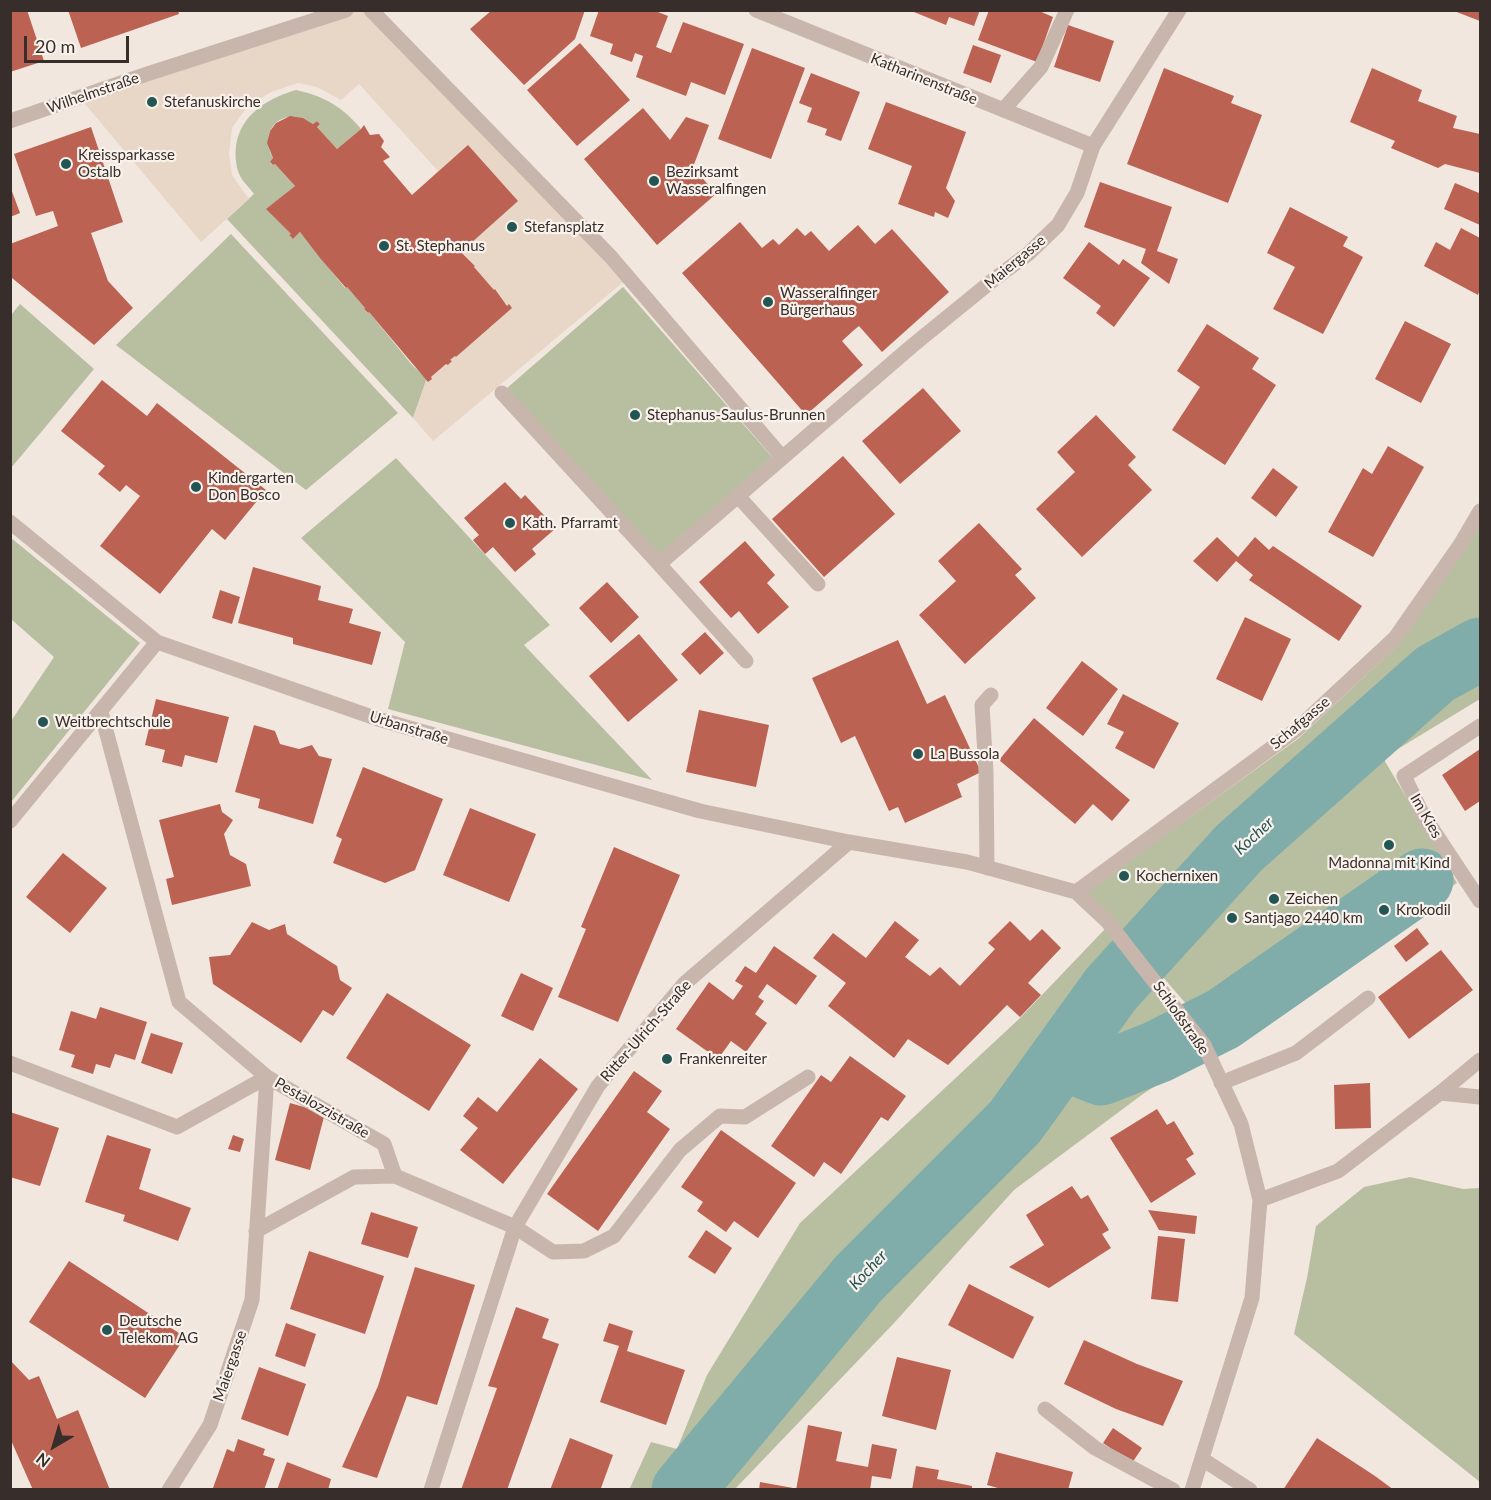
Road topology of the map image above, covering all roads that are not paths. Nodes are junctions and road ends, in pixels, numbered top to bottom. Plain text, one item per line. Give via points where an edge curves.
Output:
1 (346, 10) edge
2 (371, 10) edge
3 (756, 10) edge
4 (1067, 10) edge
5 (1179, 10) edge
6 (1003, 110) junction
7 (10, 121) edge
8 (1093, 146) junction
9 (502, 393) dead end
10 (782, 457) junction
11 (738, 495) junction
12 (1480, 512) edge
13 (10, 522) edge
14 (659, 564) junction
15 (818, 584) dead end
16 (157, 642) junction
17 (746, 662) dead end
18 (991, 695) dead end
19 (100, 712) junction
20 (1480, 726) edge
21 (10, 821) edge
22 (849, 842) junction
23 (987, 868) junction
24 (1077, 892) junction
25 (1480, 901) edge
26 (1368, 998) dead end
27 (1480, 1060) edge
28 (10, 1063) edge
29 (267, 1077) junction
30 (808, 1077) dead end
31 (1221, 1083) junction
32 (1440, 1093) junction
33 (1480, 1097) edge
34 (395, 1176) junction
35 (1260, 1200) junction
36 (515, 1227) junction
37 (256, 1231) junction
38 (1045, 1409) dead end
39 (1202, 1459) junction
40 (169, 1490) edge
41 (430, 1490) edge
42 (1173, 1490) edge
43 (1192, 1490) edge
44 (1250, 1490) edge

1 - 7 street, Wilhelmstraße
2 - 10 street via 611,257
3 - 6 street, Katharinenstraße
4 - 6 street via 1041,67
5 - 8 street, Maiergasse
6 - 8 street, Katharinenstraße
8 - 10 street, Maiergasse via 1077,192 1058,225 1029,254
9 - 14 street
10 - 11 street
11 - 14 street
11 - 15 street
12 - 24 street, Schafgasse via 1395,638 1296,730
13 - 16 street, Urbanstraße
14 - 17 street
16 - 19 street
16 - 22 street, Urbanstraße via 378,719 700,811
18 - 23 street via 982,705
19 - 21 street
19 - 29 street via 179,1002
20 - 25 street, Im Kies via 1404,776 1423,815
22 - 23 street
22 - 36 street, Ritter-Ulrich-Straße via 684,984 598,1086
23 - 24 street
24 - 31 street, Schloßstraße via 1107,921 1204,1046
26 - 31 street via 1296,1053
27 - 32 street
28 - 29 street, Pestalozzistraße via 177,1127
29 - 34 street, Pestalozzistraße via 384,1144
29 - 37 street, Maiergasse
30 - 36 street via 745,1117 720,1116 680,1150 614,1236 584,1251 553,1252
31 - 35 street, Schloßstraße via 1241,1124
32 - 33 street
32 - 35 street via 1338,1171
34 - 36 street
34 - 37 street via 354,1177
35 - 39 street, Schloßstraße via 1252,1298
36 - 41 street, Ritter-Ulrich-Straße
37 - 40 street, Maiergasse via 252,1300 245,1321 210,1425
38 - 42 street via 1095,1448
39 - 43 street, Schloßstraße
39 - 44 street

